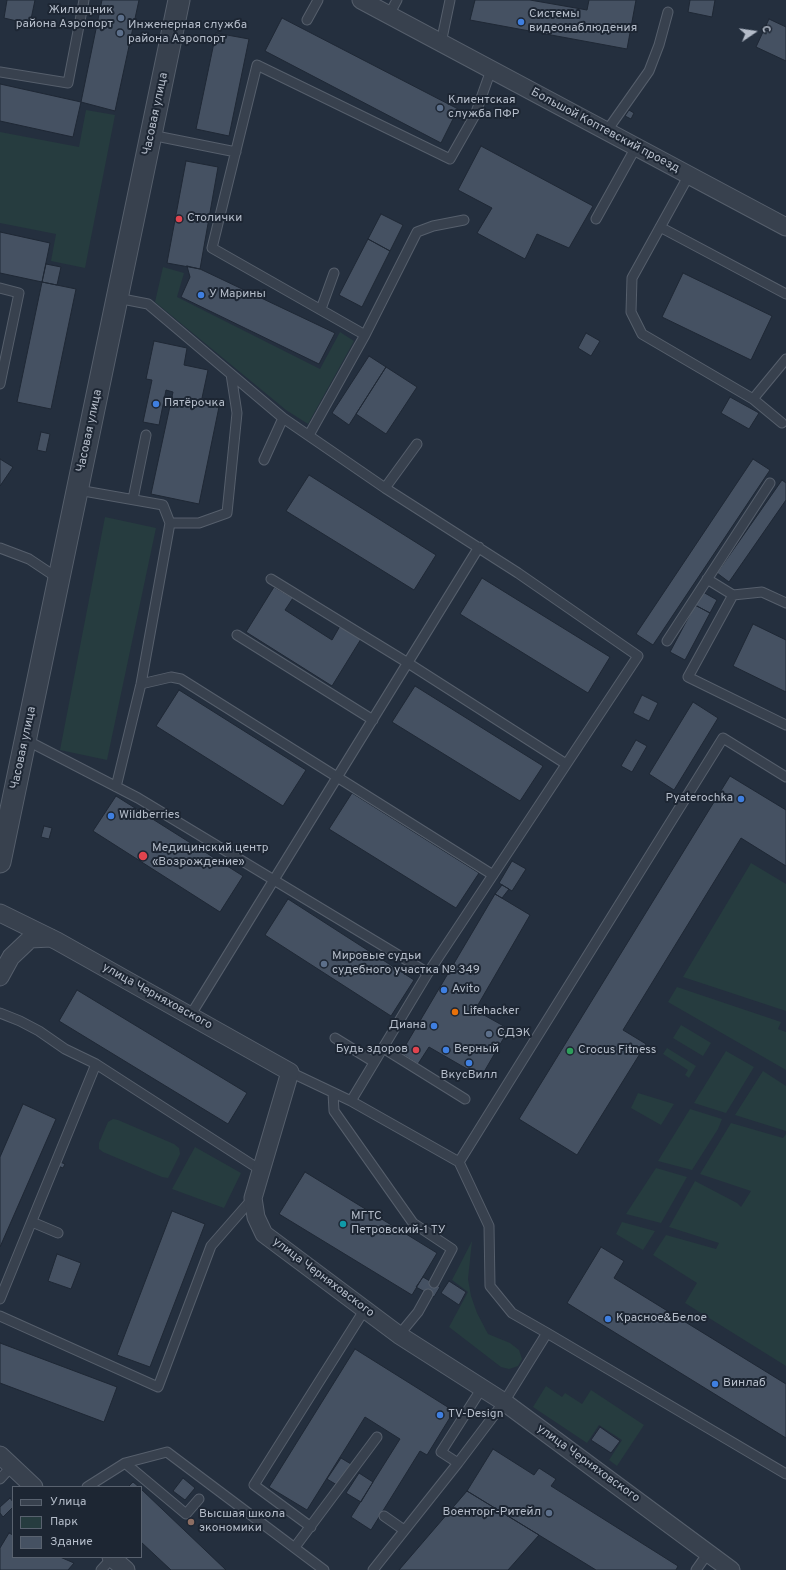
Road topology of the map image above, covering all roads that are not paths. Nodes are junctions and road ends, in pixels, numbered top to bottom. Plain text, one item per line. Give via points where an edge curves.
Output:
1 (84, 0) edge
2 (179, 0) edge
3 (318, 0) edge
4 (361, 0) edge
5 (397, 0) edge
6 (450, 0) edge
7 (668, 12) dead end
8 (389, 15) junction
9 (307, 20) dead end
10 (441, 43) junction
11 (491, 70) junction
12 (0, 72) edge
13 (606, 132) junction
14 (151, 135) junction
15 (636, 147) junction
16 (236, 152) junction
17 (688, 175) junction
18 (596, 219) dead end
19 (464, 220) dead end
20 (660, 227) junction
21 (786, 228) edge
22 (334, 273) dead end
23 (0, 288) edge
24 (786, 294) edge
25 (117, 298) junction
26 (321, 309) junction
27 (365, 335) junction
28 (786, 359) edge
29 (231, 374) junction
30 (0, 384) edge
31 (753, 399) junction
32 (282, 418) junction
33 (782, 423) dead end
34 (146, 435) dead end
35 (308, 436) junction
36 (417, 444) dead end
37 (264, 460) dead end
38 (770, 483) dead end
39 (385, 488) junction
40 (78, 490) junction
41 (133, 499) junction
42 (170, 523) junction
43 (479, 547) junction
44 (0, 548) edge
45 (707, 578) junction
46 (59, 579) junction
47 (271, 579) dead end
48 (733, 595) junction
49 (786, 603) edge
50 (237, 635) dead end
51 (668, 641) dead end
52 (408, 663) junction
53 (140, 684) junction
54 (373, 720) junction
55 (786, 725) edge
56 (26, 740) junction
57 (566, 764) junction
58 (338, 777) junction
59 (786, 777) edge
60 (116, 787) junction
61 (0, 862) edge
62 (493, 875) junction
63 (275, 880) junction
64 (0, 913) edge
65 (51, 938) junction
66 (428, 973) junction
67 (0, 977) edge
68 (0, 1013) edge
69 (190, 1016) junction
70 (336, 1038) dead end
71 (383, 1048) junction
72 (374, 1062) junction
73 (96, 1064) junction
74 (290, 1072) junction
75 (333, 1093) junction
76 (466, 1099) dead end
77 (351, 1101) junction
78 (459, 1162) junction
79 (262, 1171) junction
80 (253, 1198) junction
81 (32, 1222) junction
82 (58, 1233) dead end
83 (434, 1283) dead end
84 (428, 1294) dead end
85 (0, 1299) edge
86 (365, 1309) junction
87 (0, 1316) edge
88 (548, 1333) junction
89 (399, 1335) junction
90 (482, 1388) junction
91 (504, 1402) junction
92 (377, 1437) dead end
93 (6, 1461) edge
94 (125, 1463) junction
95 (458, 1463) junction
96 (786, 1474) edge
97 (0, 1479) edge
98 (33, 1486) edge
99 (89, 1486) edge
100 (199, 1499) dead end
101 (384, 1516) dead end
102 (311, 1527) junction
103 (404, 1530) junction
104 (295, 1547) junction
105 (708, 1552) junction
106 (108, 1562) edge
107 (126, 1570) edge
108 (324, 1570) edge
109 (372, 1570) edge
110 (696, 1570) edge
111 (731, 1570) edge

1 - 12 lane via 68,83
2 - 14 street, Часовая улица
3 - 9 lane
4 - 8 street, Большой Коптевский проезд
5 - 8 lane
6 - 10 lane
7 - 13 lane via 649,71
8 - 10 street, Большой Коптевский проезд
10 - 11 street, Большой Коптевский проезд
11 - 13 street, Большой Коптевский проезд
11 - 16 lane via 475,115 450,158 257,65
13 - 15 street, Большой Коптевский проезд
14 - 16 lane
14 - 25 street, Часовая улица
15 - 17 street, Большой Коптевский проезд
15 - 18 lane
16 - 26 lane via 212,248
17 - 20 lane
17 - 21 street, Большой Коптевский проезд
19 - 27 lane via 417,232
20 - 24 lane
20 - 31 lane via 632,278 631,312 642,334
22 - 26 lane
23 - 30 lane via 19,293
25 - 29 lane via 148,304
25 - 40 street, Часовая улица
26 - 27 lane
27 - 35 lane
28 - 31 lane
29 - 32 lane
29 - 42 lane via 237,413 227,513 199,523
31 - 33 lane
32 - 35 lane
32 - 37 lane
34 - 41 lane
35 - 39 lane
36 - 39 lane
38 - 45 lane
39 - 43 lane
40 - 41 lane
40 - 46 street, Часовая улица
41 - 42 lane via 163,505
42 - 53 lane
43 - 52 lane
43 - 57 lane via 638,656
44 - 46 lane via 28,560
45 - 48 lane
45 - 51 lane
46 - 56 street, Часовая улица
47 - 52 lane
48 - 49 lane via 762,592
48 - 55 lane via 688,677
50 - 54 lane
52 - 54 lane
52 - 57 lane
53 - 58 lane via 171,677 181,679
53 - 60 lane
54 - 58 lane
56 - 60 lane
56 - 61 street, Часовая улица
57 - 62 lane
58 - 62 lane
58 - 63 lane
59 - 78 lane via 723,738
60 - 63 lane
62 - 66 lane
63 - 66 lane
63 - 69 lane
64 - 65 street, улица Черняховского
65 - 67 street via 30,938 11,957
65 - 69 street, улица Черняховского
66 - 71 lane
68 - 73 lane via 39,1031 65,1049
69 - 74 street, улица Черняховского
70 - 72 lane
71 - 72 lane
71 - 76 lane
72 - 77 lane
73 - 79 lane
73 - 81 lane
74 - 75 lane
74 - 79 street, улица Черняховского
75 - 77 lane
75 - 83 lane via 334,1111 413,1223 452,1249
77 - 78 lane
78 - 88 lane via 489,1226 490,1286 512,1313
79 - 80 street, улица Черняховского
80 - 86 street, улица Черняховского via 256,1217 264,1234
80 - 87 lane via 211,1246 158,1387
81 - 82 lane
81 - 85 lane
84 - 89 lane via 418,1312
86 - 89 street, улица Черняховского
86 - 102 lane via 254,1485
88 - 91 lane
88 - 96 lane
89 - 90 street, улица Черняховского
90 - 91 street, улица Черняховского
90 - 95 lane via 441,1452
91 - 95 lane
91 - 105 street, улица Черняховского
92 - 102 lane
93 - 97 lane
93 - 98 street
94 - 99 lane
94 - 100 lane via 186,1514
94 - 104 lane via 167,1452
95 - 103 lane
101 - 103 lane
102 - 104 lane
103 - 109 lane
104 - 108 lane
105 - 110 lane
105 - 111 street, улица Черняховского
106 - 107 street

